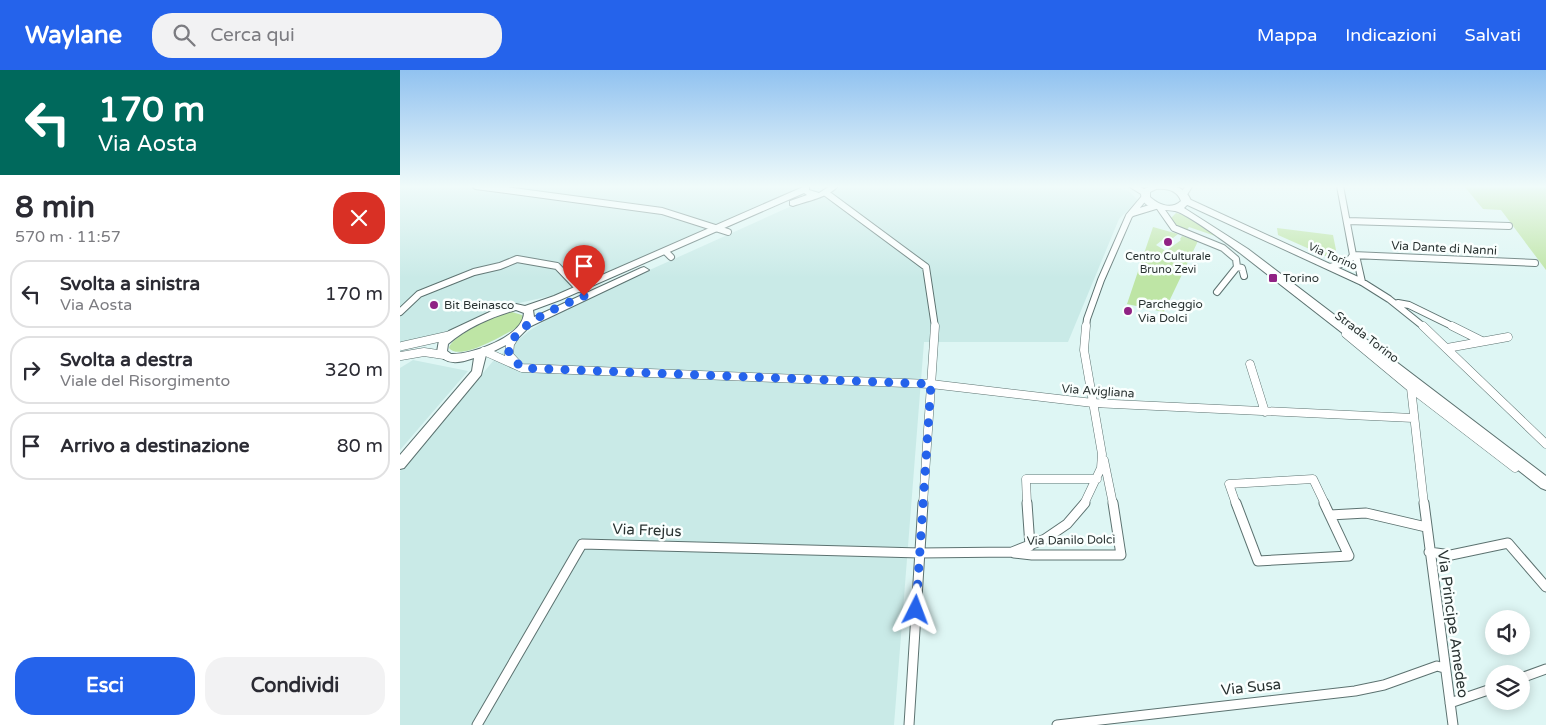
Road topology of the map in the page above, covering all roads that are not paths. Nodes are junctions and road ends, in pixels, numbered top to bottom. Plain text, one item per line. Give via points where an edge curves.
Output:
1 (680, 217) edge
2 (750, 217) edge
3 (757, 217) edge
4 (865, 217) edge
5 (1165, 217) edge
6 (1171, 217) edge
7 (1201, 217) edge
8 (1206, 217) edge
9 (1217, 217) edge
10 (1347, 217) edge
11 (1128, 218) edge
12 (1348, 221) junction
13 (1172, 226) junction
14 (1508, 226) dead end
15 (724, 230) junction
16 (1353, 255) junction
17 (1534, 263) dead end
18 (1330, 267) junction
19 (1237, 268) junction
20 (1244, 276) dead end
21 (1362, 282) junction
22 (586, 289) junction
23 (1217, 292) dead end
24 (1397, 304) junction
25 (525, 309) junction
26 (400, 312) edge
27 (1331, 318) junction
28 (528, 324) junction
29 (453, 334) junction
30 (515, 336) junction
31 (1508, 337) dead end
32 (1482, 341) junction
33 (401, 345) edge
34 (1446, 348) junction
35 (483, 352) junction
36 (444, 355) junction
37 (400, 357) edge
38 (457, 359) junction
39 (1250, 364) dead end
40 (522, 368) junction
41 (470, 381) junction
42 (931, 384) junction
43 (1411, 388) junction
44 (1093, 403) junction
45 (1265, 412) junction
46 (1413, 418) junction
47 (1546, 444) edge
48 (1102, 454) junction
49 (400, 464) edge
50 (1546, 473) edge
51 (1097, 479) junction
52 (1546, 484) edge
53 (1546, 491) edge
54 (1330, 515) junction
55 (1426, 526) junction
56 (1030, 546) junction
57 (1012, 552) junction
58 (1429, 552) junction
59 (920, 553) junction
60 (1546, 587) edge
61 (1444, 668) junction
62 (1546, 669) edge
63 (1530, 675) edge
64 (1485, 691) edge
65 (1450, 704) junction
66 (477, 725) edge
67 (909, 725) edge
68 (1057, 725) edge
69 (1452, 725) edge

1 - 15 street
2 - 15 street
3 - 15 street
4 - 42 street via 926,267 935,321
5 - 13 street
6 - 13 street
7 - 27 main road, Strada Torino
8 - 50 main road, Strada Torino
9 - 18 street, Via Torino
10 - 12 street, Via Torino
11 - 44 street, Via Danilo Dolci via 1087,320 1084,350
12 - 14 street
12 - 16 street, Via Torino
13 - 19 street via 1223,248 1236,259
15 - 22 street
16 - 17 street, Via Dante di Nanni
16 - 18 street via 1348,262
16 - 21 street, Via Torino via 1358,260
18 - 21 street, Via Torino
19 - 20 street via 1242,268
19 - 23 street
21 - 24 street, Via Torino
22 - 25 street
22 - 26 street via 557,266 517,259 419,294
22 - 28 street
24 - 32 street, Via Torino via 1409,305
24 - 34 street, Via Torino
25 - 28 street via 531,314
25 - 29 street via 500,311
27 - 43 street, Strada Torino via 1355,343
27 - 52 main road, Strada Torino
28 - 30 street
29 - 33 street
29 - 36 street via 442,347
30 - 35 street
30 - 40 street via 509,355
31 - 32 street
32 - 34 street
33 - 37 street via 404,350
34 - 47 street, Via Torino
35 - 38 street
35 - 40 street via 497,354 506,363
35 - 41 street via 477,372
36 - 37 street via 424,352
36 - 38 street
38 - 41 street via 470,369
39 - 45 street
40 - 42 street, Via Avigliana
41 - 49 street
42 - 44 street, Via Avigliana
42 - 59 street
43 - 46 street, Via Principe Amedeo
43 - 53 street, Strada Torino
44 - 45 street, Via Avigliana
44 - 48 street, Via Danilo Dolci
45 - 46 street, Via Avigliana
46 - 55 street, Via Principe Amedeo
48 - 51 street, Via Danilo Dolci
48 - 57 street, Via Danilo Dolci via 1121,555
51 - 56 street, Via Danilo Dolci via 1085,503 1066,524
51 - 56 street, Via Danilo Dolci via 1026,479
54 - 54 street via 1313,479 1229,484 1258,561 1350,556
54 - 55 street via 1366,513
55 - 58 street, Via Principe Amedeo
56 - 57 street, Via Danilo Dolci
57 - 59 street, Via Danilo Dolci
58 - 60 street via 1451,554 1508,543
58 - 61 street, Via Principe Amedeo
59 - 66 street, Via Frejus via 582,544
59 - 67 street
61 - 65 street, Via Principe Amedeo
61 - 68 street, Via Susa via 1437,666 1384,685 1355,691
62 - 63 street
64 - 65 street
65 - 69 street, Via Principe Amedeo

